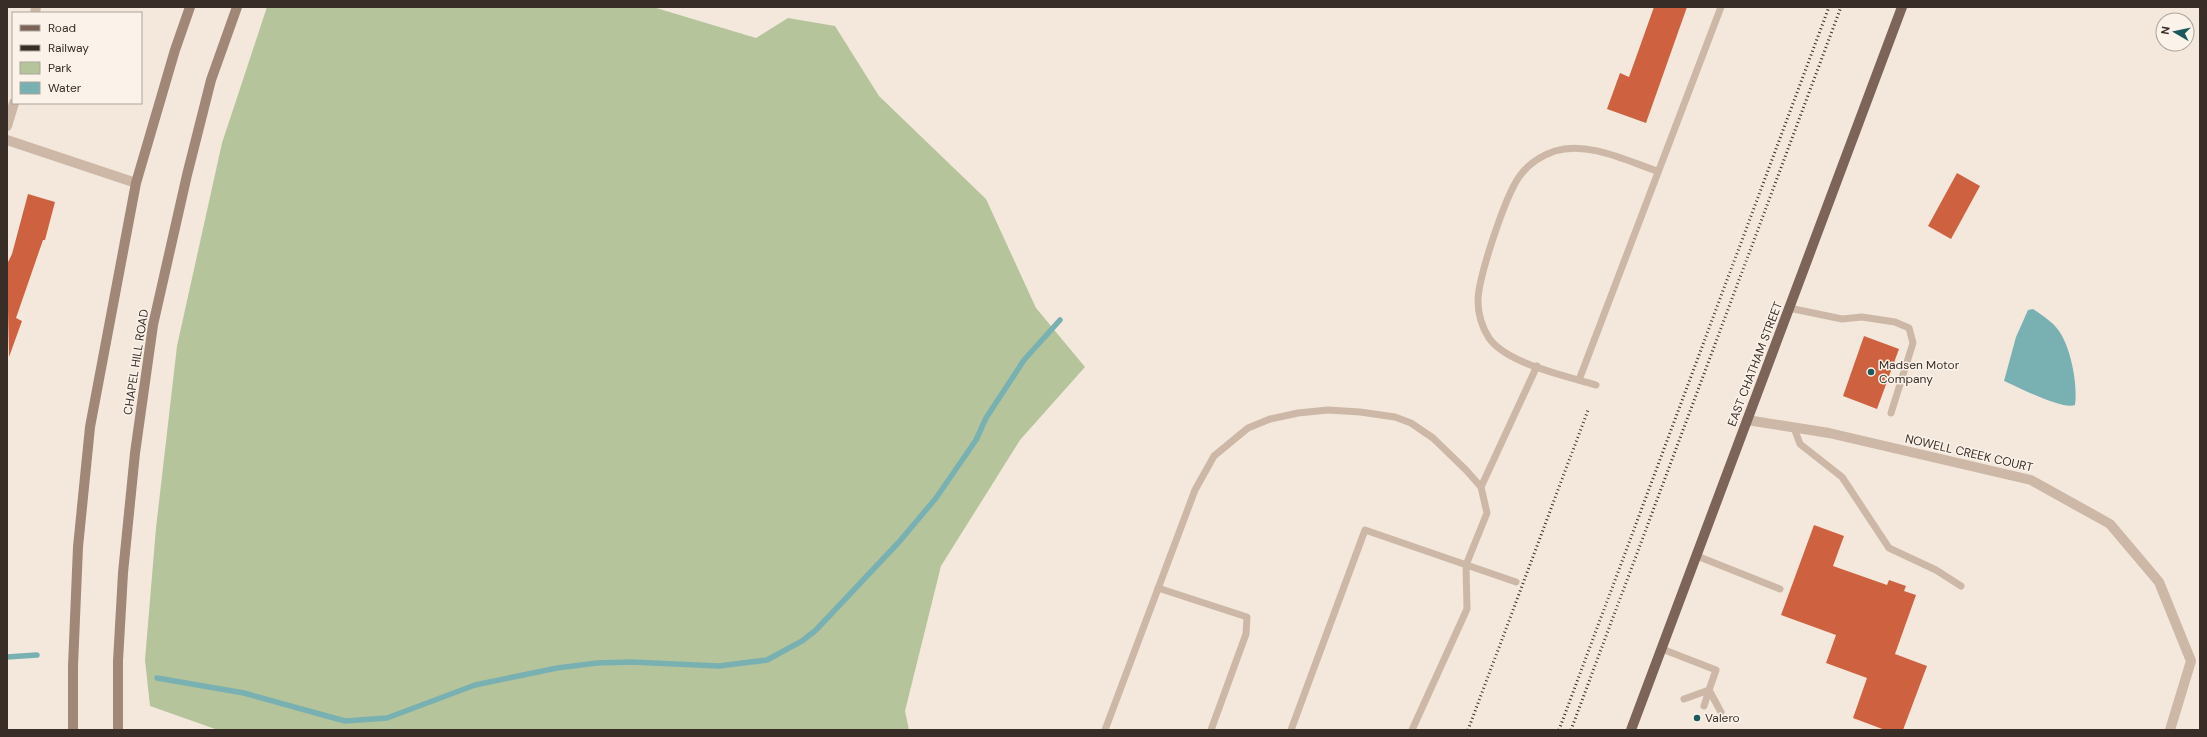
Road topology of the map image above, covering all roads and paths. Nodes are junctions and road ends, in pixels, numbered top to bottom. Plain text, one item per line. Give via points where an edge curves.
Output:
1 (190, 7) edge
2 (234, 7) edge
3 (237, 7) edge
4 (1721, 7) edge
5 (1902, 7) edge
6 (230, 26) junction
7 (14, 104) edge
8 (7, 126) edge
9 (7, 140) edge
10 (1657, 171) junction
11 (136, 183) junction
12 (1790, 308) junction
13 (1537, 366) junction
14 (1579, 380) junction
15 (1596, 385) dead end
16 (1891, 413) dead end
17 (1747, 420) junction
18 (1794, 428) junction
19 (1481, 487) junction
20 (1697, 556) junction
21 (1466, 565) junction
22 (1516, 582) dead end
23 (1961, 586) dead end
24 (1158, 588) junction
25 (1780, 589) dead end
26 (1662, 649) junction
27 (1709, 690) junction
28 (1684, 699) dead end
29 (1704, 706) dead end
30 (1721, 712) dead end
31 (73, 730) edge
32 (118, 730) edge
33 (1105, 730) edge
34 (1211, 730) edge
35 (1291, 730) edge
36 (1412, 730) edge
37 (1631, 730) edge
38 (2170, 730) edge

1 - 11 main road
2 - 6 main road
3 - 6 main road, CHAPEL HILL ROAD
4 - 10 lane
5 - 12 main road, EAST CHATHAM STREET
6 - 32 main road, CHAPEL HILL ROAD via 211,80 153,325 135,453 123,573 118,661
7 - 8 street
9 - 11 street
10 - 13 lane via 1592,150 1568,148 1542,156 1530,164 1519,177 1510,193 1481,279 1478,301 1480,320 1489,338 1499,349
10 - 14 lane
11 - 31 main road via 90,427 78,548
12 - 16 lane via 1842,319 1862,317 1895,322 1909,328 1913,343
12 - 17 main road, EAST CHATHAM STREET
13 - 14 lane
13 - 19 lane
14 - 15 lane
17 - 18 street, NOWELL CREEK COURT
17 - 20 main road, EAST CHATHAM STREET
18 - 23 lane via 1800,444 1842,477 1889,548 1936,570
18 - 38 street, NOWELL CREEK COURT via 1829,433 2031,480 2110,524 2159,582 2192,661
19 - 21 lane via 1487,513
19 - 24 lane via 1427,434 1411,423 1360,412 1328,410 1270,419 1248,428 1226,445 1214,456 1204,471
20 - 25 lane
20 - 26 main road, EAST CHATHAM STREET
21 - 22 lane
21 - 35 lane via 1365,530
21 - 36 lane via 1467,609
24 - 33 lane
24 - 34 lane via 1247,617 1246,634
26 - 27 lane via 1716,670
26 - 37 main road, EAST CHATHAM STREET
27 - 28 lane
27 - 29 lane
27 - 30 lane

